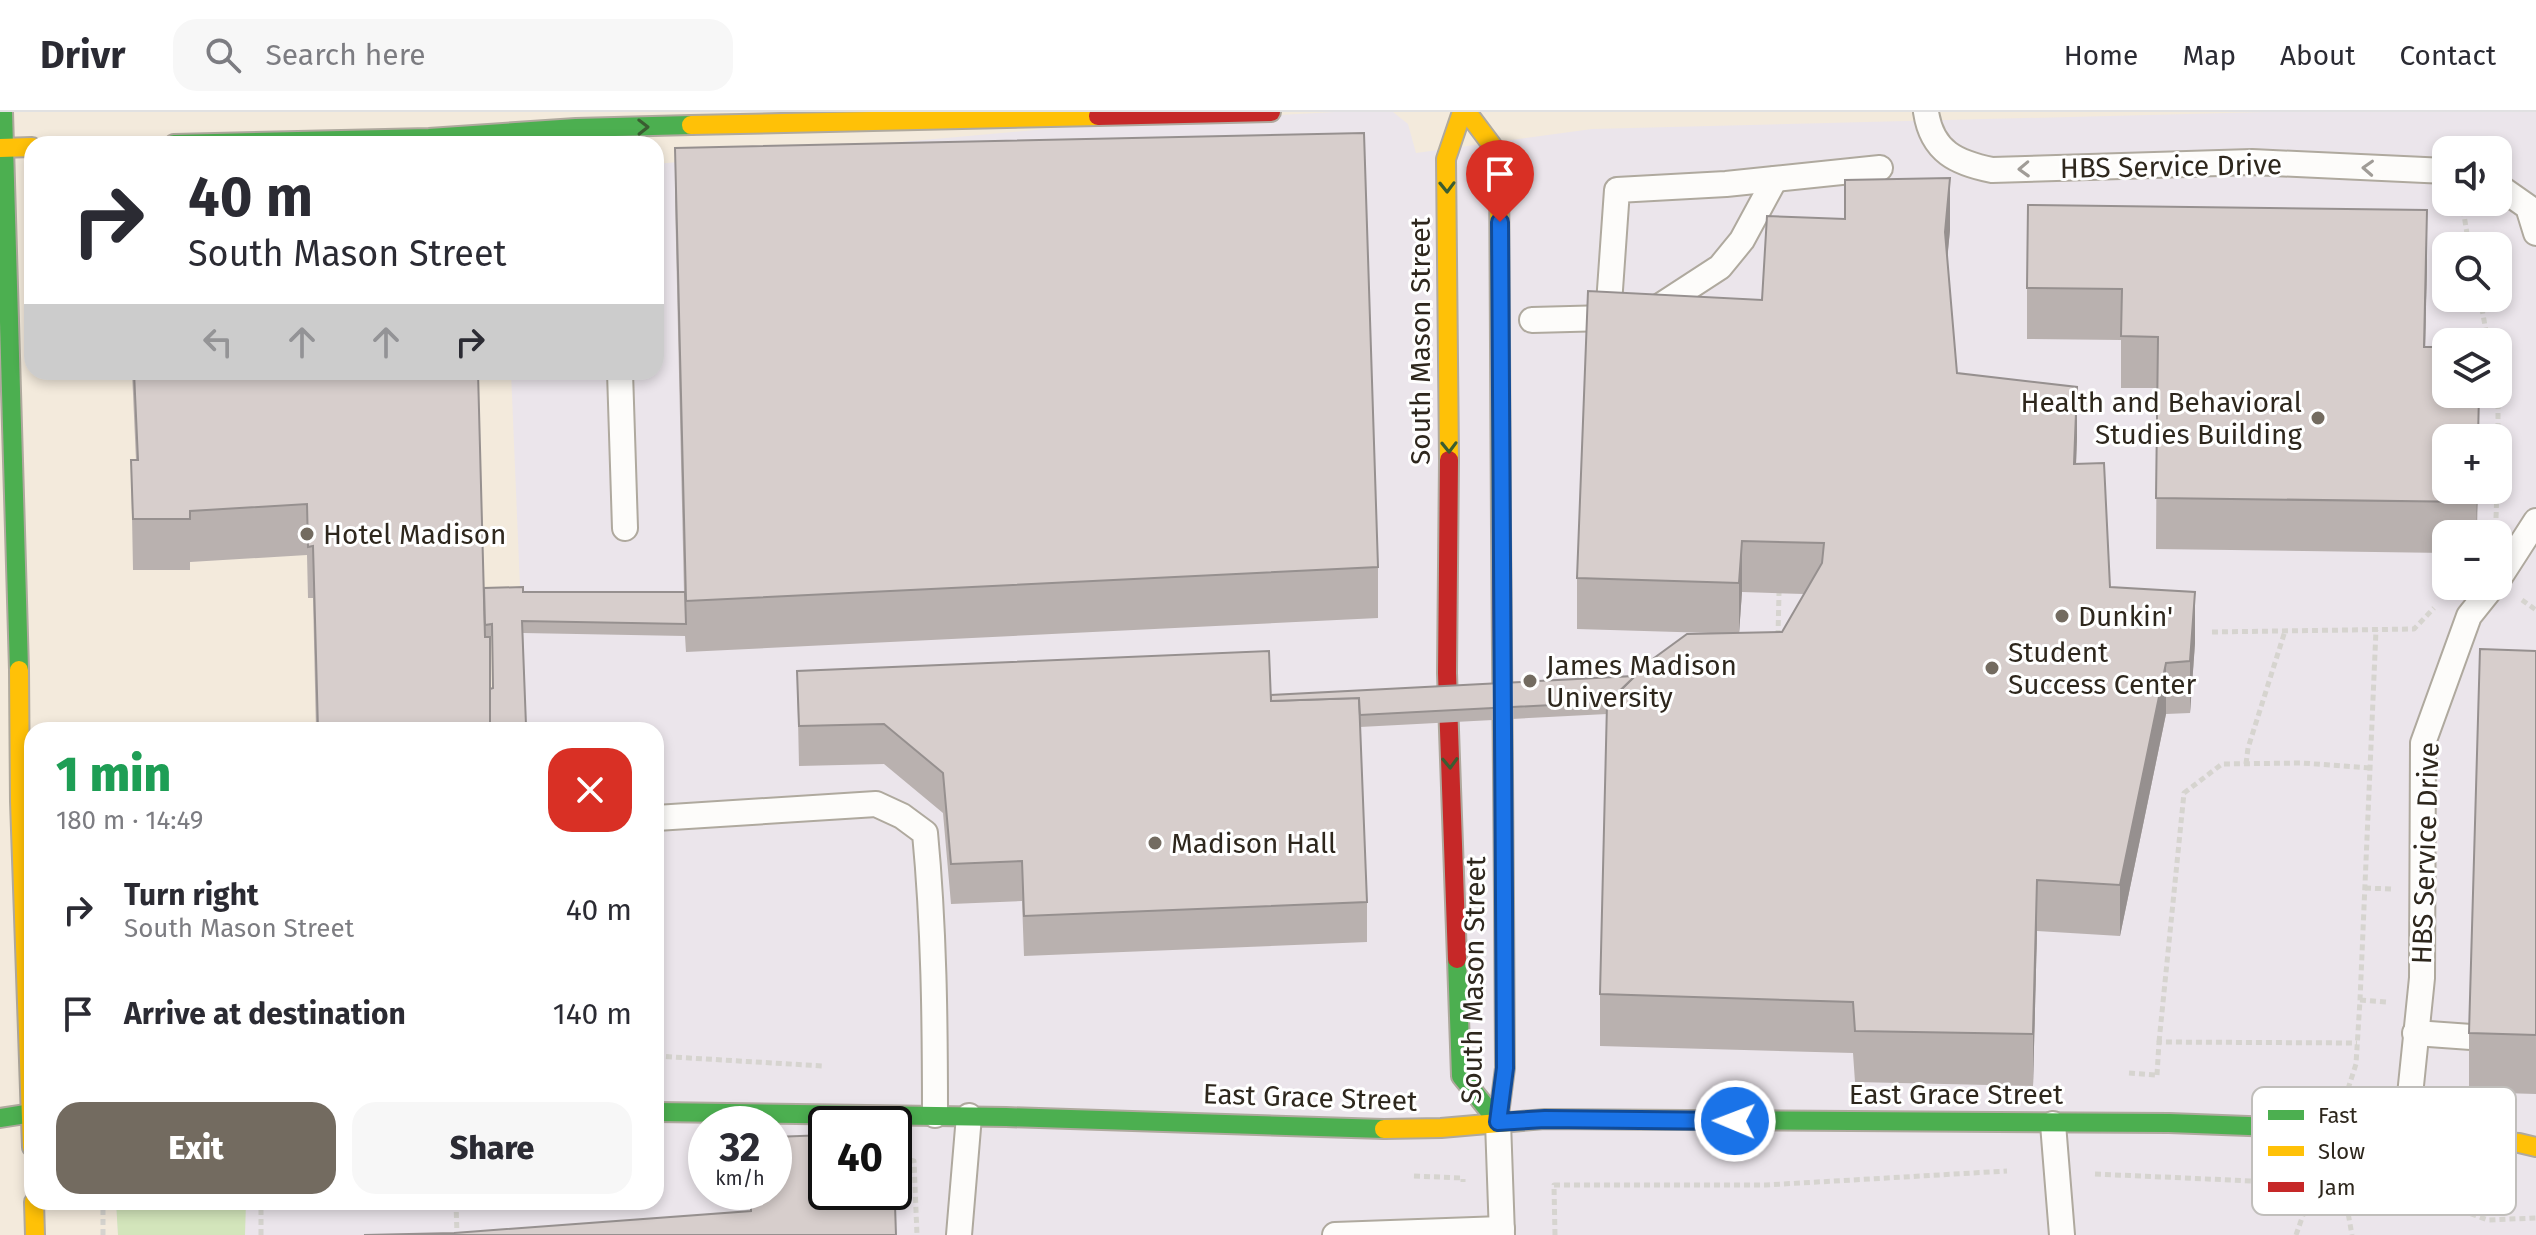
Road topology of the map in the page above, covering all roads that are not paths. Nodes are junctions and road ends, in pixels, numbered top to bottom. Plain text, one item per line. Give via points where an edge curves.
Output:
1 (3, 112) edge
2 (1271, 112) edge
3 (1465, 112) edge
4 (1926, 112) edge
5 (612, 136) edge
6 (24, 147) edge
7 (2, 148) edge
8 (1880, 168) dead end
9 (2432, 170) edge
10 (1775, 179) junction
11 (2512, 193) edge
12 (2532, 203) edge
13 (2536, 233) edge
14 (1608, 318) junction
15 (1532, 320) dead end
16 (620, 380) edge
17 (2536, 521) edge
18 (625, 528) dead end
19 (7, 542) edge
20 (2512, 558) edge
21 (2482, 600) edge
22 (664, 817) edge
23 (10, 822) edge
24 (24, 1007) edge
25 (2415, 1033) junction
26 (2471, 1037) edge
27 (2410, 1087) edge
28 (664, 1112) edge
29 (24, 1114) edge
30 (935, 1115) junction
31 (969, 1116) junction
32 (0, 1118) edge
33 (1498, 1122) junction
34 (2053, 1124) junction
35 (2252, 1127) edge
36 (2516, 1143) edge
37 (2536, 1147) edge
38 (34, 1210) edge
39 (1502, 1232) edge
40 (35, 1235) edge
41 (959, 1235) edge
42 (1335, 1235) edge
43 (2062, 1235) edge

1 - 7 street
5 -> 2 street
3 - 33 street, South Mason Street via 1499,159 1505,1068
3 -> 33 street, South Mason Street via 1446,159 1447,673 1461,1076
9 -> 4 lane, HBS Service Drive via 2252,162 1992,170 1964,164 1944,152
6 - 7 street
7 - 19 street
8 - 10 lane
10 - 14 lane via 1742,240 1720,267 1657,308
10 - 14 lane via 1617,190
11 - 12 lane
12 - 13 lane
14 - 15 lane
16 - 18 lane
17 - 20 lane
19 - 23 street
21 - 25 lane, HBS Service Drive via 2469,616 2423,743 2422,978
22 - 30 lane via 876,804 925,833
23 - 24 street
25 - 26 lane
25 - 27 lane, HBS Service Drive
28 - 30 street, East Grace Street
29 - 32 street
30 - 31 street, East Grace Street
31 - 33 street, East Grace Street via 1355,1129
31 - 41 lane
33 - 34 street, East Grace Street
33 - 39 lane
34 - 35 street, East Grace Street via 2138,1121
34 - 43 lane
36 - 37 street, East Grace Street
38 - 40 street
39 - 42 lane

